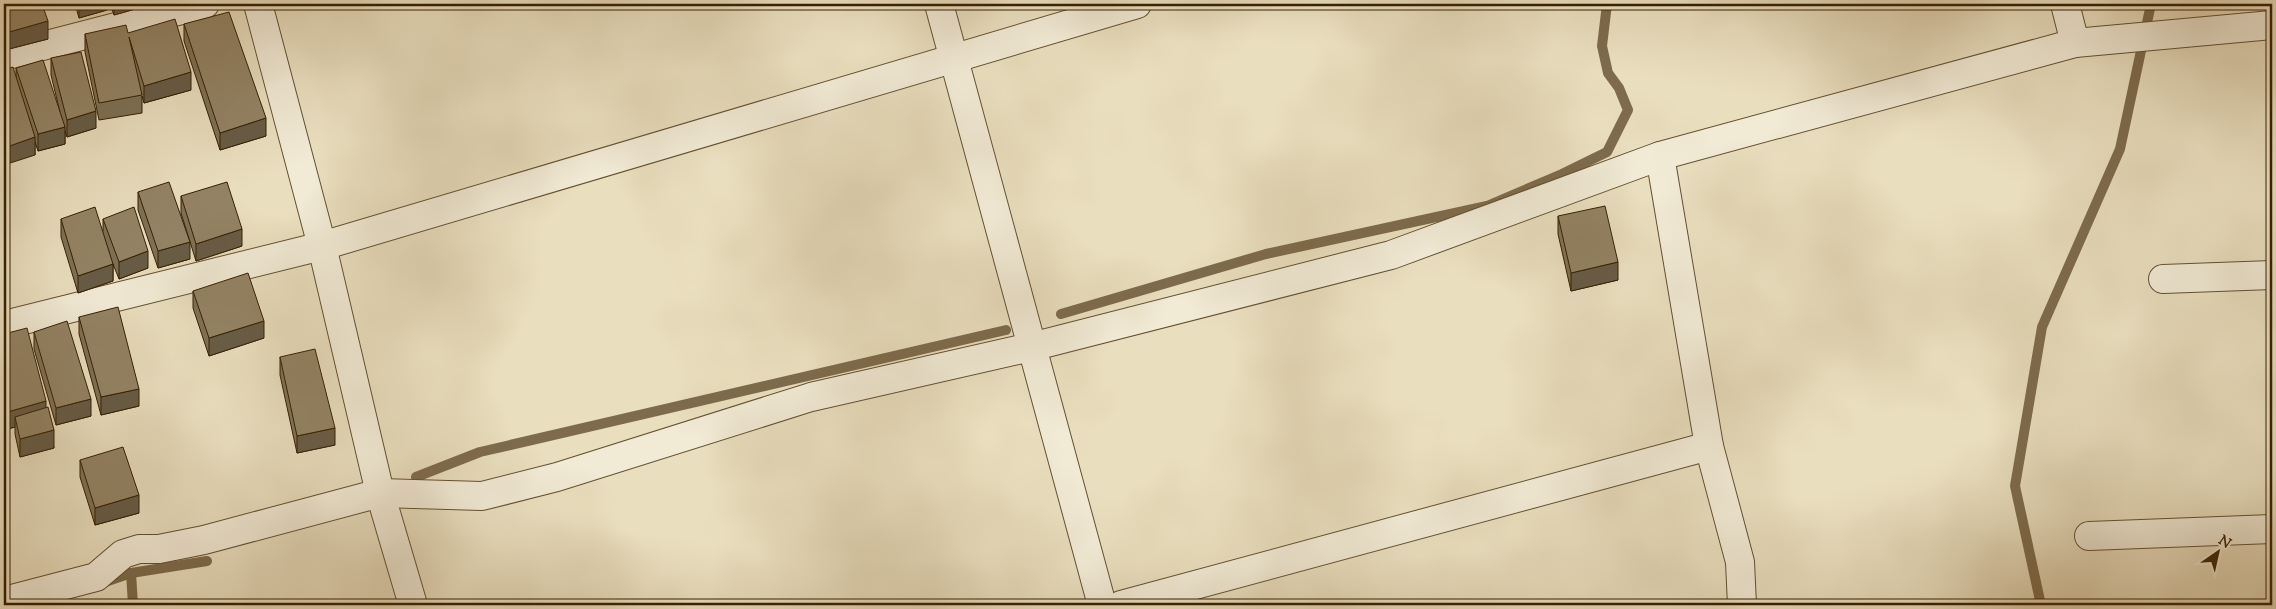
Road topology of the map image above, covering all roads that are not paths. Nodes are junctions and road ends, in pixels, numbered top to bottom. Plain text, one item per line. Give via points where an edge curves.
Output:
1 (205, 4) edge
2 (258, 4) edge
3 (939, 4) edge
4 (1137, 4) edge
5 (2065, 4) edge
6 (2272, 25) edge
7 (2075, 43) junction
8 (4, 56) edge
9 (954, 59) junction
10 (1660, 156) junction
11 (322, 246) junction
12 (2272, 275) edge
13 (2163, 279) dead end
14 (4, 325) edge
15 (1031, 347) junction
16 (1709, 446) junction
17 (380, 493) junction
18 (2272, 530) edge
19 (2089, 536) dead end
20 (4, 601) edge
21 (413, 605) edge
22 (1102, 605) edge
23 (1122, 605) edge
24 (1742, 605) edge

1 - 8 street
2 - 11 street
3 - 9 street
4 - 9 street
5 - 7 street
6 - 7 street
7 - 10 street
9 - 11 street
9 - 15 street
10 - 15 street via 1391,255
10 - 16 street
11 - 14 street
11 - 17 street
12 - 13 street
15 - 17 street via 810,396 557,477 482,496
15 - 22 street
16 - 23 street
16 - 24 street via 1740,562
17 - 20 street via 204,540 159,549 139,549 123,554 96,576
17 - 21 street
18 - 19 street

